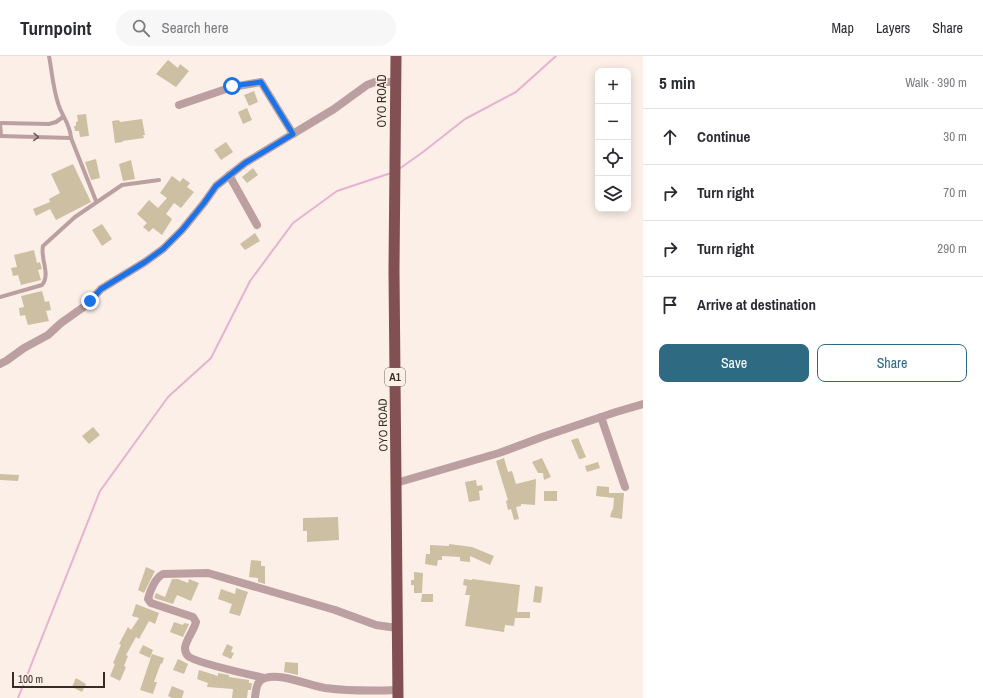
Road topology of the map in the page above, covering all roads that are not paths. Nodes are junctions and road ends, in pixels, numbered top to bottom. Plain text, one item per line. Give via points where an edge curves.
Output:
1 (49, 56) edge
2 (396, 56) edge
3 (396, 82) junction
4 (179, 105) dead end
5 (63, 117) junction
6 (0, 123) edge
7 (293, 134) junction
8 (0, 136) edge
9 (71, 138) junction
10 (229, 176) junction
11 (158, 180) dead end
12 (96, 202) junction
13 (257, 225) dead end
14 (0, 297) edge
15 (0, 364) edge
16 (643, 404) edge
17 (601, 417) junction
18 (396, 483) junction
19 (625, 487) dead end
20 (397, 628) junction
21 (264, 678) junction
22 (398, 694) edge
23 (255, 698) edge

1 - 5 lane via 54,88
2 - 3 highway, OYO ROAD / A1
3 - 7 street via 375,82 367,85
3 - 18 highway, OYO ROAD / A1
4 - 7 street via 232,86 261,82
5 - 6 lane via 49,124
5 - 9 lane via 70,129
6 - 8 lane
7 - 10 street via 245,163
8 -> 9 lane
9 - 12 lane
10 - 13 street
10 - 15 street via 216,186 182,230 163,249 101,289 85,306 48,335
11 - 12 lane via 122,185
12 - 14 lane via 43,246 46,277 42,285
16 - 17 street
17 - 18 street via 499,453
17 - 19 street
18 - 20 highway, OYO ROAD / A1
20 - 21 street via 376,625 335,610 208,573 158,576 149,594 148,599 151,603 193,617 196,622 185,646 189,657
20 - 22 highway, OYO ROAD / A1
21 - 22 street via 278,677 323,688
21 - 23 street via 259,681

